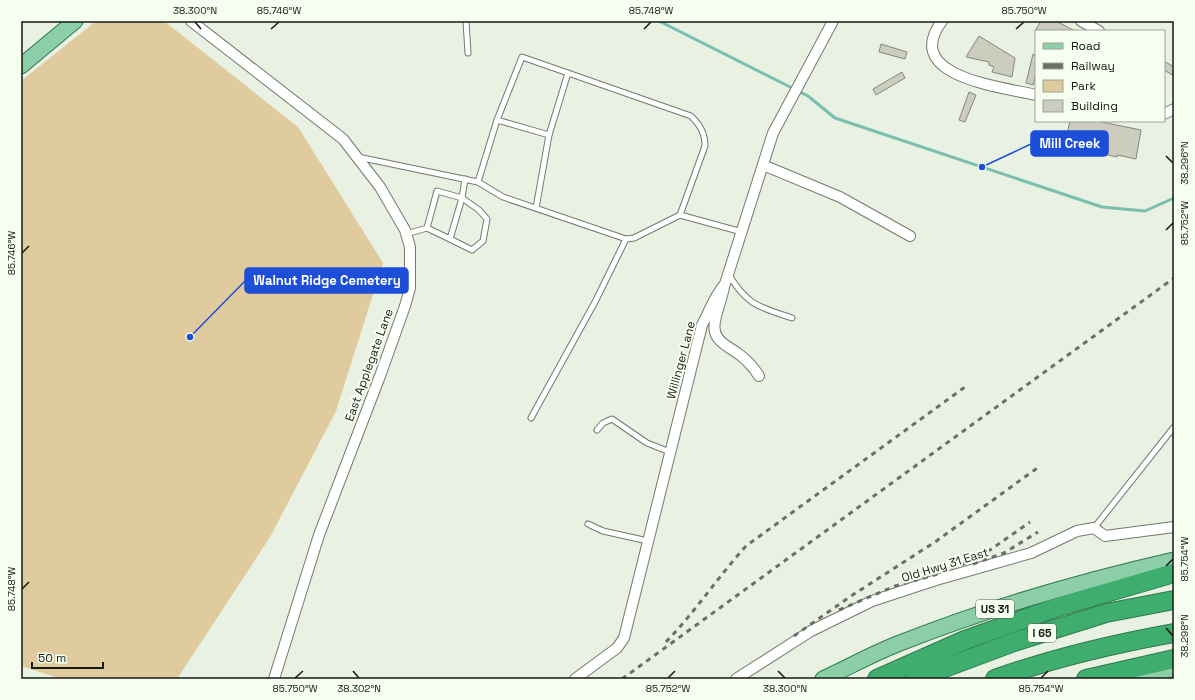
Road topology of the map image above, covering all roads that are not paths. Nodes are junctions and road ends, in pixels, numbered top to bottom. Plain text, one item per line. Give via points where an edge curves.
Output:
1 (75, 21) edge
2 (192, 21) edge
3 (466, 21) edge
4 (833, 21) edge
5 (942, 21) edge
6 (1081, 21) edge
7 (1097, 30) edge
8 (468, 53) dead end
9 (21, 66) edge
10 (568, 73) junction
11 (1035, 95) edge
12 (1174, 109) edge
13 (1165, 114) edge
14 (497, 120) junction
15 (549, 134) junction
16 (358, 157) junction
17 (763, 165) junction
18 (465, 179) junction
19 (478, 182) junction
20 (462, 198) junction
21 (536, 208) junction
22 (680, 215) junction
23 (427, 228) junction
24 (742, 232) junction
25 (406, 234) junction
26 (910, 236) dead end
27 (450, 239) junction
28 (626, 239) junction
29 (727, 279) junction
30 (792, 318) dead end
31 (759, 376) dead end
32 (531, 418) dead end
33 (1174, 426) edge
34 (598, 430) dead end
35 (670, 452) junction
36 (588, 524) dead end
37 (1174, 527) edge
38 (1094, 528) junction
39 (648, 541) junction
40 (1174, 560) edge
41 (1174, 573) edge
42 (1174, 600) edge
43 (1174, 633) edge
44 (1174, 659) edge
45 (1174, 668) edge
46 (274, 679) edge
47 (575, 679) edge
48 (736, 679) edge
49 (823, 679) edge
50 (876, 679) edge
51 (915, 679) edge
52 (995, 679) edge
53 (1086, 679) edge
54 (1139, 679) edge

1 - 9 main road
2 - 16 street, East Applegate Lane via 343,139
3 - 8 lane
4 - 17 street, Willinger Lane via 773,134
5 - 11 street via 934,31 932,42 938,62 946,69 992,86
6 - 7 street
10 - 14 lane via 522,57
10 - 15 lane
10 - 22 lane via 691,116 699,124 705,135 705,146
12 - 13 street
14 - 15 lane
14 - 19 lane
15 - 21 lane
16 - 18 lane
16 - 25 street, East Applegate Lane via 380,187
17 - 24 street, Willinger Lane
17 - 26 street via 840,197
18 - 19 lane
18 - 20 lane
19 - 21 lane via 503,197
20 - 23 lane via 437,191
20 - 27 lane
20 - 27 lane via 479,210 486,219 483,241 472,250
21 - 28 lane
22 - 24 lane
22 - 28 lane via 634,238
23 - 25 lane
23 - 27 lane
24 - 29 street, Willinger Lane
25 - 46 street, East Applegate Lane via 410,247 410,288 380,376 319,535
28 - 32 lane via 595,302
29 - 30 lane via 751,302 763,309
29 - 31 street via 715,321 717,338 755,369
29 - 35 street, Willinger Lane via 702,325
33 - 38 lane
34 - 35 lane via 612,419 647,443
35 - 39 street, Willinger Lane
36 - 39 lane via 603,531
37 - 38 street via 1105,536
38 - 48 street, Old Hwy 31 East via 1077,531 1031,554 872,601 811,631
39 - 47 street, Willinger Lane via 624,638 617,648
40 - 49 main road, US 31 via 1111,574 1002,606 899,643
41 - 50 highway via 1058,607 979,634
42 - 51 highway, I 65 via 1106,613 1014,642
43 - 52 highway, I 65 via 1056,659
44 - 53 highway
45 - 54 main road

